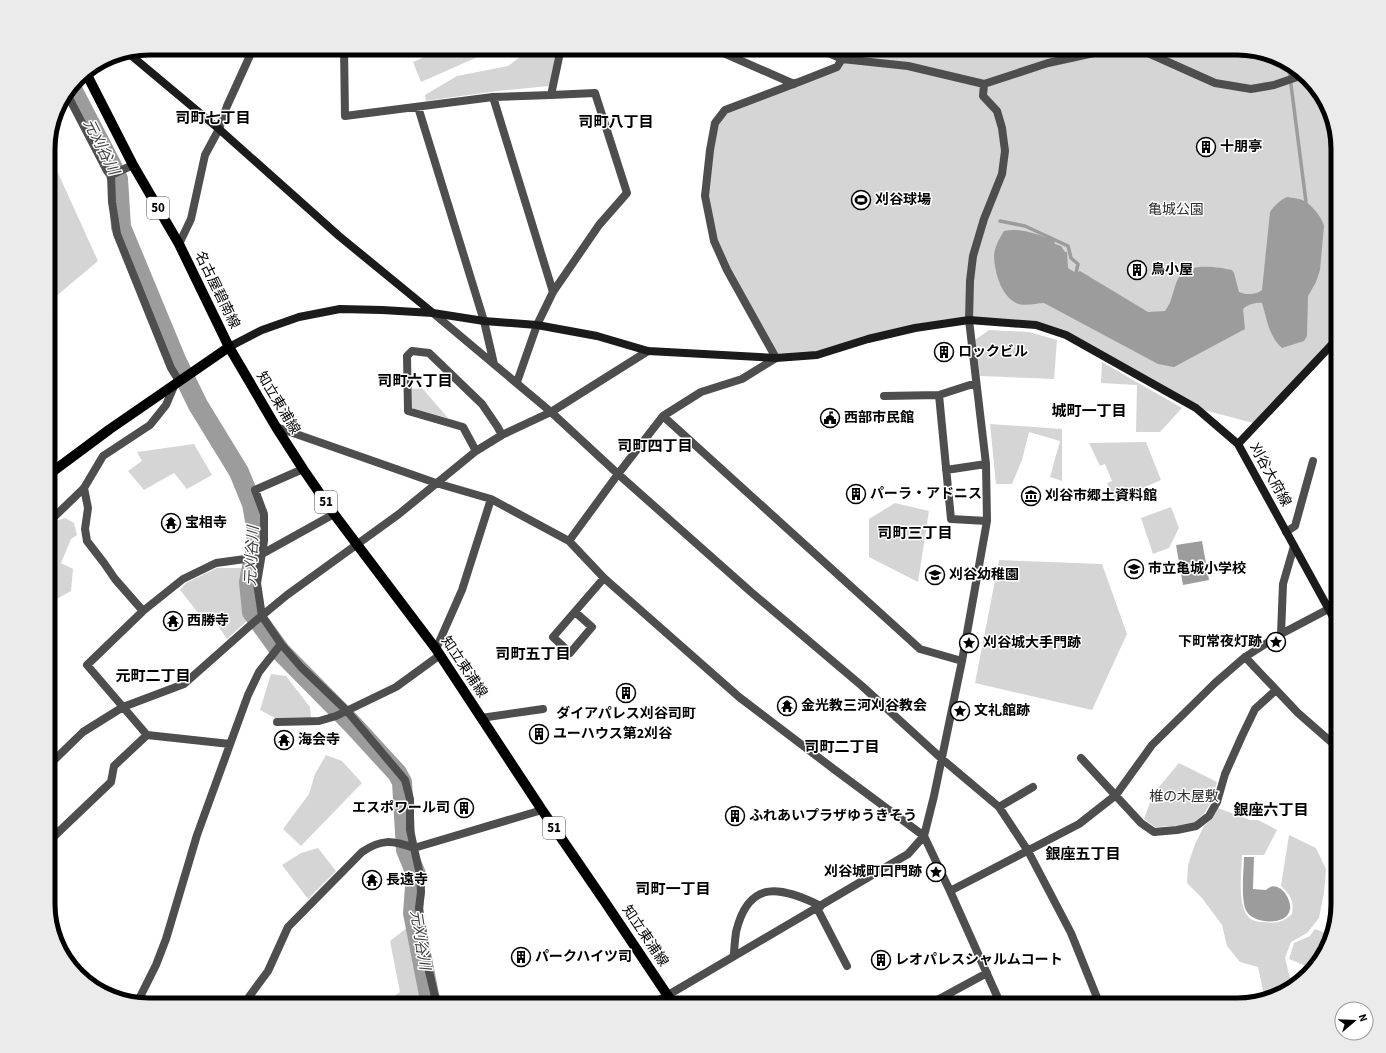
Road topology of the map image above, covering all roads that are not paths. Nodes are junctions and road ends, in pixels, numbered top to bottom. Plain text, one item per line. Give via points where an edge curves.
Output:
1 (251, 55) edge
2 (344, 55) edge
3 (560, 55) edge
4 (728, 55) edge
5 (833, 55) edge
6 (1085, 55) edge
7 (1152, 55) edge
8 (133, 57) edge
9 (842, 59) junction
10 (88, 77) edge
11 (1297, 77) edge
12 (794, 84) junction
13 (984, 84) junction
14 (551, 95) junction
15 (493, 97) junction
16 (69, 100) edge
17 (418, 107) junction
18 (219, 129) junction
19 (133, 165) junction
20 (112, 175) junction
21 (179, 244) junction
22 (553, 292) junction
23 (433, 313) junction
24 (970, 320) junction
25 (484, 321) junction
26 (537, 325) junction
27 (1331, 345) edge
28 (229, 347) junction
29 (648, 351) junction
30 (776, 358) junction
31 (494, 364) junction
32 (178, 381) junction
33 (516, 382) junction
34 (976, 383) junction
35 (938, 395) junction
36 (884, 396) dead end
37 (551, 412) junction
38 (663, 416) junction
39 (276, 427) junction
40 (502, 435) junction
41 (1238, 444) junction
42 (476, 451) junction
43 (1313, 461) dead end
44 (986, 464) junction
45 (303, 469) junction
46 (55, 470) edge
47 (946, 470) junction
48 (618, 474) junction
49 (436, 483) junction
50 (84, 488) junction
51 (491, 499) junction
52 (334, 514) junction
53 (55, 517) edge
54 (987, 521) junction
55 (1286, 532) junction
56 (569, 541) junction
57 (357, 545) junction
58 (1294, 546) junction
59 (261, 554) junction
60 (604, 578) junction
61 (1329, 609) junction
62 (142, 611) junction
63 (575, 612) junction
64 (1331, 613) edge
65 (262, 616) junction
66 (1281, 634) junction
67 (280, 644) junction
68 (438, 652) junction
69 (1244, 657) junction
70 (962, 661) junction
71 (1276, 690) junction
72 (123, 707) junction
73 (543, 709) dead end
74 (346, 711) junction
75 (481, 718) junction
76 (277, 722) dead end
77 (147, 735) junction
78 (1331, 742) edge
79 (230, 744) junction
80 (942, 758) junction
81 (1081, 758) dead end
82 (55, 759) edge
83 (1033, 787) dead end
84 (1116, 795) junction
85 (999, 807) junction
86 (542, 810) junction
87 (55, 835) edge
88 (924, 836) junction
89 (413, 848) junction
90 (1028, 851) junction
91 (950, 891) junction
92 (819, 907) junction
93 (734, 956) junction
94 (848, 966) dead end
95 (987, 973) junction
96 (667, 996) junction
97 (141, 997) edge
98 (248, 998) edge
99 (435, 998) edge
100 (663, 998) edge
101 (941, 998) edge
102 (998, 998) edge
103 (1097, 998) edge

1 - 18 street
2 - 17 street via 345,116
3 - 14 street
4 - 12 street
5 - 9 street
6 - 13 street via 1048,63
7 - 11 street via 1215,83 1251,89
8 - 18 street
9 - 12 street via 837,66
9 - 13 street via 908,66
10 - 19 main road, 名古屋碧南線 / 50
12 - 30 street via 725,110 715,122 705,196 714,241 749,312
13 - 24 street via 983,96 997,111 1005,151 1002,174 973,256
14 - 15 street
14 - 22 street via 595,93 627,193 599,225
15 - 17 street
15 - 22 street
16 - 20 street via 107,171
17 - 25 street
18 - 21 street via 205,155 191,219
18 - 23 street via 339,236
19 - 20 street
19 - 21 main road, 名古屋碧南線 / 50
20 - 32 street via 112,202 117,234
21 - 28 main road, 名古屋碧南線 / 50
22 - 26 street
23 - 25 street
23 - 28 street via 340,310 300,317 262,330
23 - 31 street
24 - 30 street via 915,328 817,355
24 - 34 street
24 - 41 street via 1036,325 1066,335 1196,408
25 - 26 street
25 - 31 street
26 - 29 street via 597,336
26 - 33 street
27 - 41 street, 刈谷大府線
28 - 32 main road, 名古屋碧南線
28 - 39 main road, 知立東浦線 / 51
29 - 30 street
29 - 37 street
30 - 38 street via 742,379 701,392
31 - 33 street
32 - 46 main road, 名古屋碧南線
32 - 50 street via 166,405 150,425 103,456
33 - 37 street
34 - 35 street
34 - 44 street
35 - 36 street
35 - 47 street
37 - 40 street
37 - 48 street
38 - 48 street
38 - 70 street via 920,649
39 - 45 main road, 知立東浦線 / 51
39 - 49 street
40 - 42 street
40 - 42 street via 482,404 429,353 412,351 407,356 408,411 463,427
41 - 55 street, 刈谷大府線
42 - 49 street
43 - 55 street via 1295,526
44 - 47 street
44 - 54 street
45 - 52 main road, 知立東浦線 / 51
45 - 59 street via 256,490 264,514 264,541
47 - 54 street via 951,519
48 - 56 street
48 - 80 street
49 - 51 street
49 - 57 street
50 - 53 street
50 - 62 street via 88,508 85,530 87,541
51 - 56 street
51 - 68 street via 462,590
52 - 57 main road, 知立東浦線 / 51
52 - 59 street
54 - 70 street
55 - 58 street, 刈谷大府線
56 - 60 street
57 - 65 street
57 - 68 main road, 知立東浦線 / 51
58 - 61 street, 刈谷大府線
58 - 66 street via 1283,584
59 - 62 street via 216,563 183,579
59 - 65 street via 258,583
60 - 63 street
60 - 88 street via 739,697
61 - 64 street, 刈谷大府線
61 - 66 street
62 - 72 street via 87,665
63 - 63 street via 553,637 570,653 592,627
65 - 67 street
65 - 72 street via 184,684
66 - 69 street
67 - 74 street
67 - 79 street via 259,672
68 - 74 street via 396,687
68 - 75 main road, 知立東浦線 / 51
69 - 71 street
69 - 84 street via 1152,745
70 - 80 street
71 - 78 street via 1298,714
71 - 84 street via 1255,709 1209,816 1196,826 1154,832 1141,823
72 - 77 street
72 - 82 street via 83,732
73 - 75 street
74 - 76 street via 319,721
74 - 89 street via 405,780 410,798
75 - 86 main road, 知立東浦線 / 51
77 - 79 street
77 - 87 street via 114,766 111,782
79 - 97 street via 196,835 166,938
80 - 85 street
80 - 88 street
81 - 84 street
83 - 85 street
84 - 90 street via 1079,824
85 - 90 street
86 - 89 street
86 - 96 main road, 知立東浦線 / 51
88 - 91 street
88 - 92 street via 908,854
89 - 98 street via 397,842 374,844 362,852 288,927 268,971
89 - 99 street via 420,875 419,908
90 - 91 street
90 - 103 street via 1072,933
91 - 95 street
92 - 93 street
92 - 93 street via 803,897 785,892 765,891 752,898 743,911 738,925
92 - 94 street
93 - 96 street
95 - 101 street
95 - 102 street
96 - 100 street

